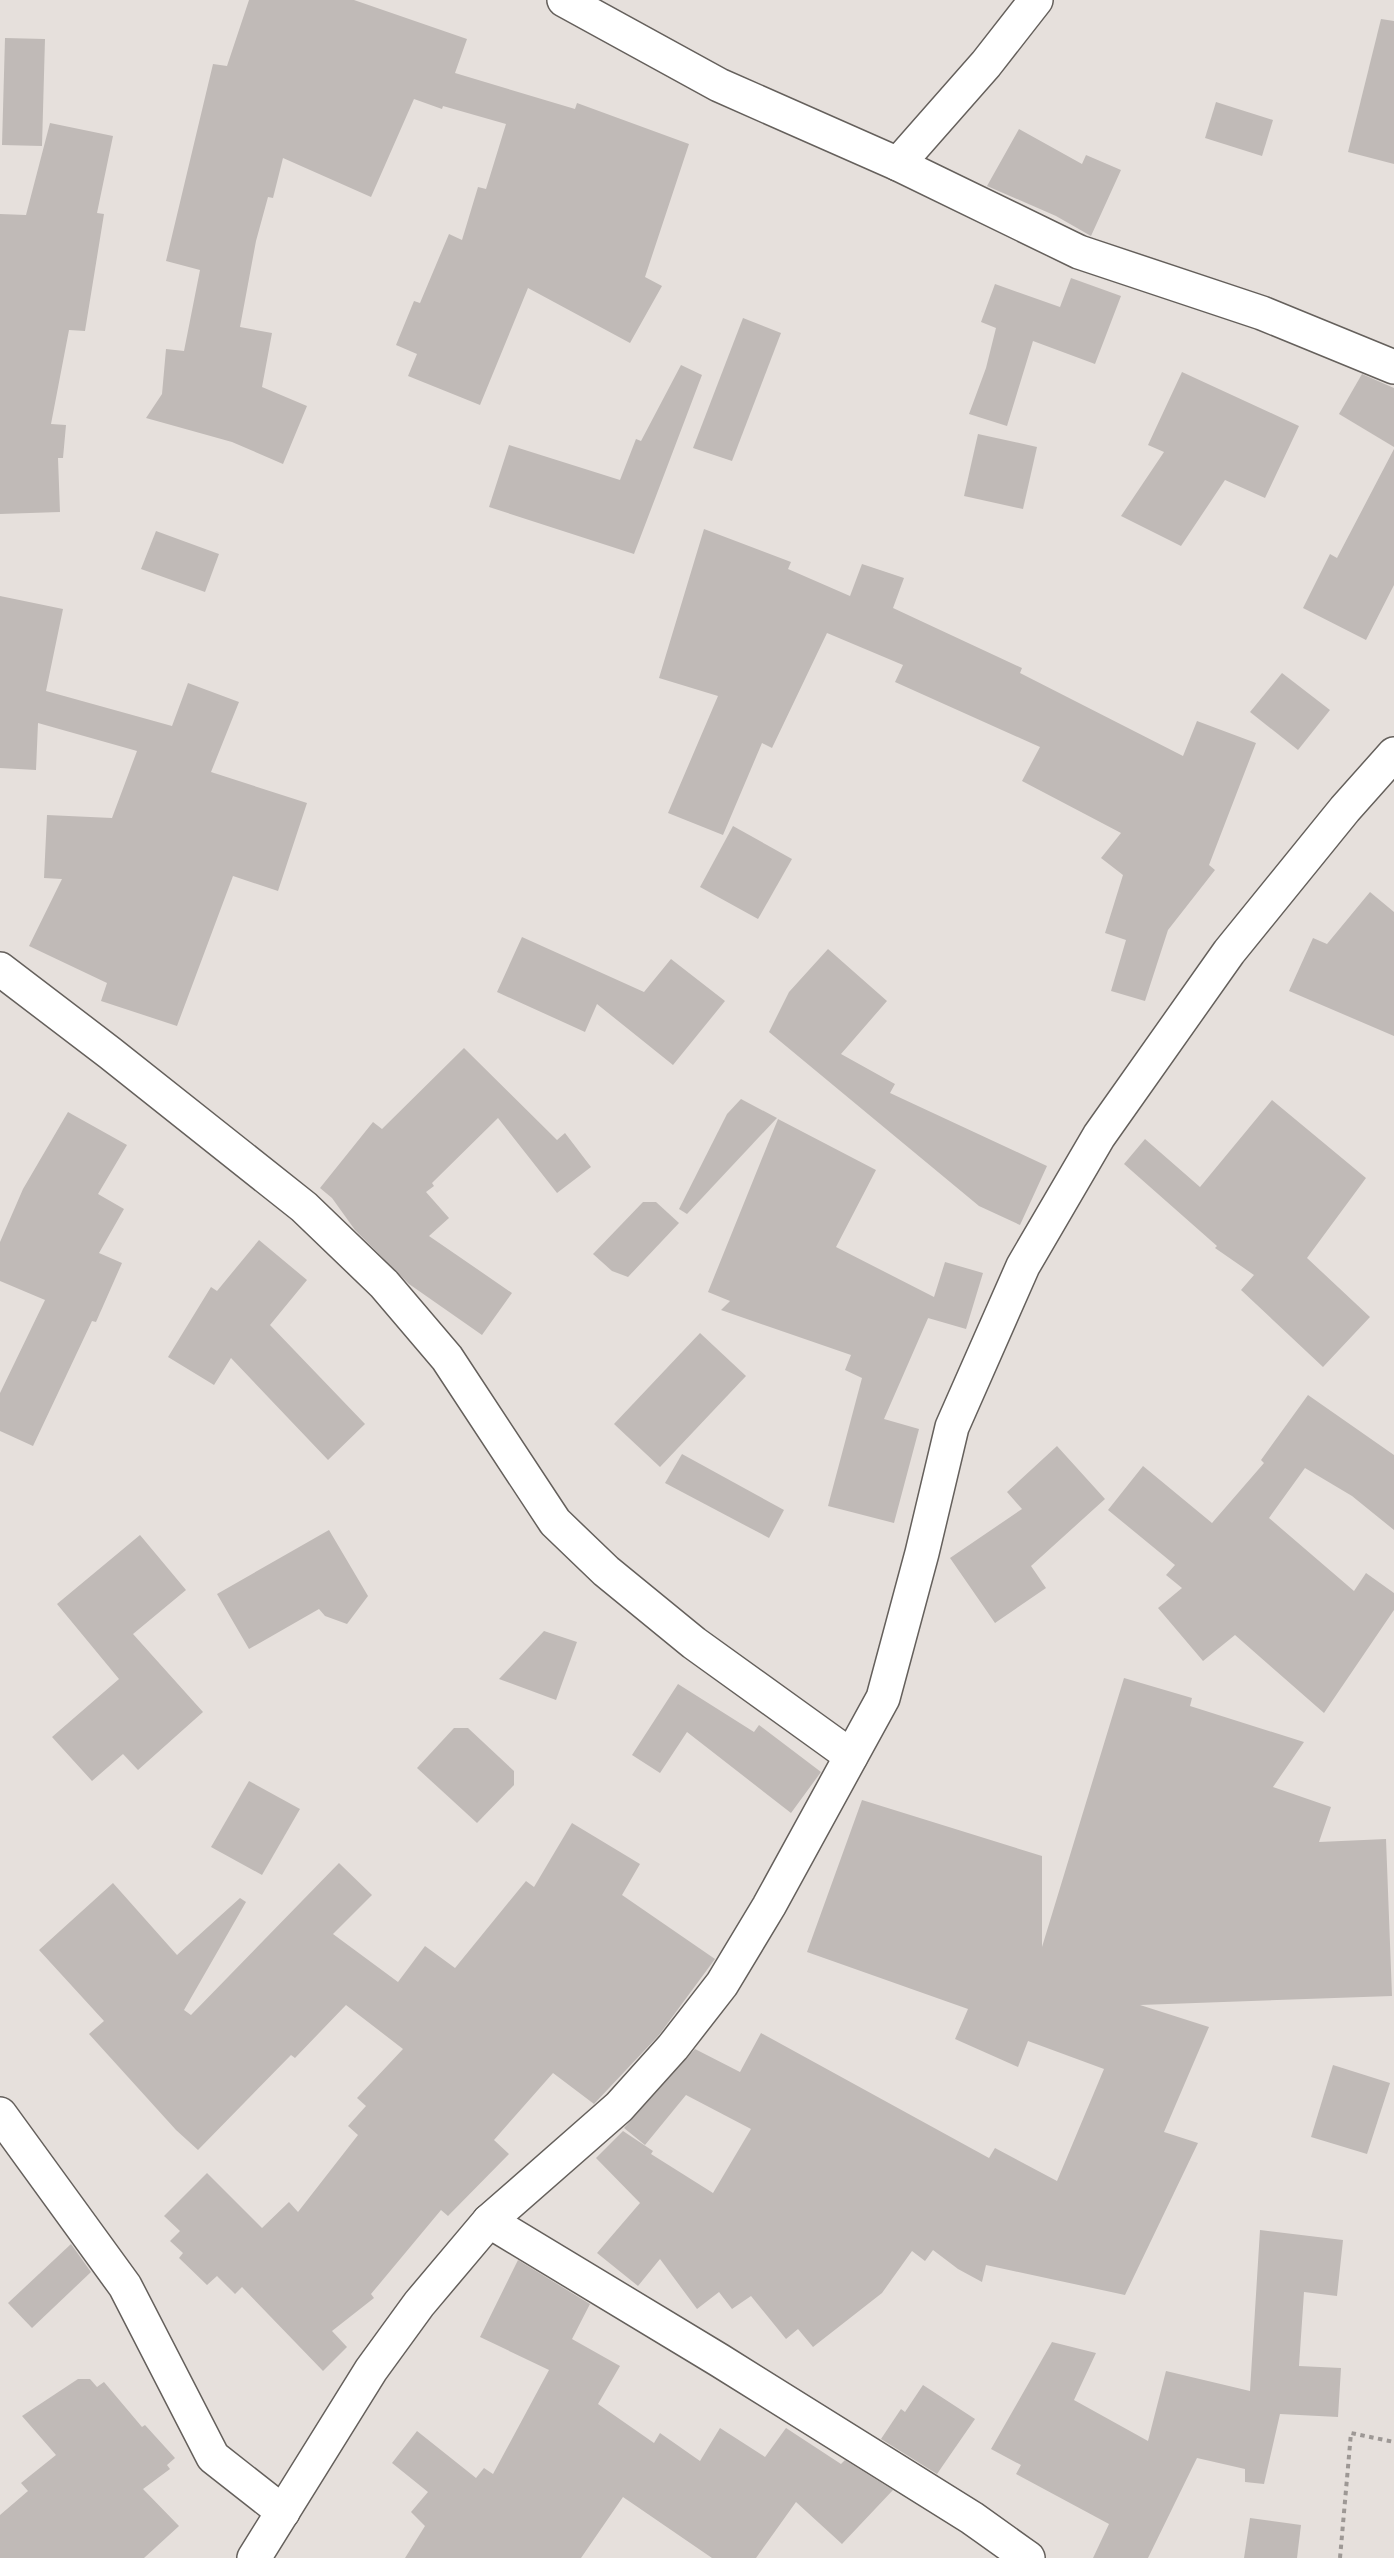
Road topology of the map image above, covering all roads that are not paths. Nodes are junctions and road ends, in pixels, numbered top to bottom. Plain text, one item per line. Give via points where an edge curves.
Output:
1 (564, 0) edge
2 (1036, 0) edge
3 (898, 164) junction
4 (1394, 368) edge
5 (1394, 754) edge
6 (0, 969) edge
7 (851, 1756) junction
8 (0, 2114) edge
9 (489, 2221) junction
10 (284, 2512) junction
11 (254, 2558) edge
12 (1028, 2558) edge

1 - 3 street via 719,85
2 - 3 street via 987,64
3 - 4 street via 1079,252 1262,313
5 - 7 street via 1229,952 1100,1136 1023,1266 952,1427 883,1698
6 - 7 street via 303,1207 384,1284 447,1358 555,1522 606,1571 694,1643
7 - 9 street via 770,1906 722,1984 673,2047 619,2107
8 - 10 street via 125,2286 213,2457
9 - 10 street via 419,2304 371,2370
9 - 12 street via 921,2486
10 - 11 street

